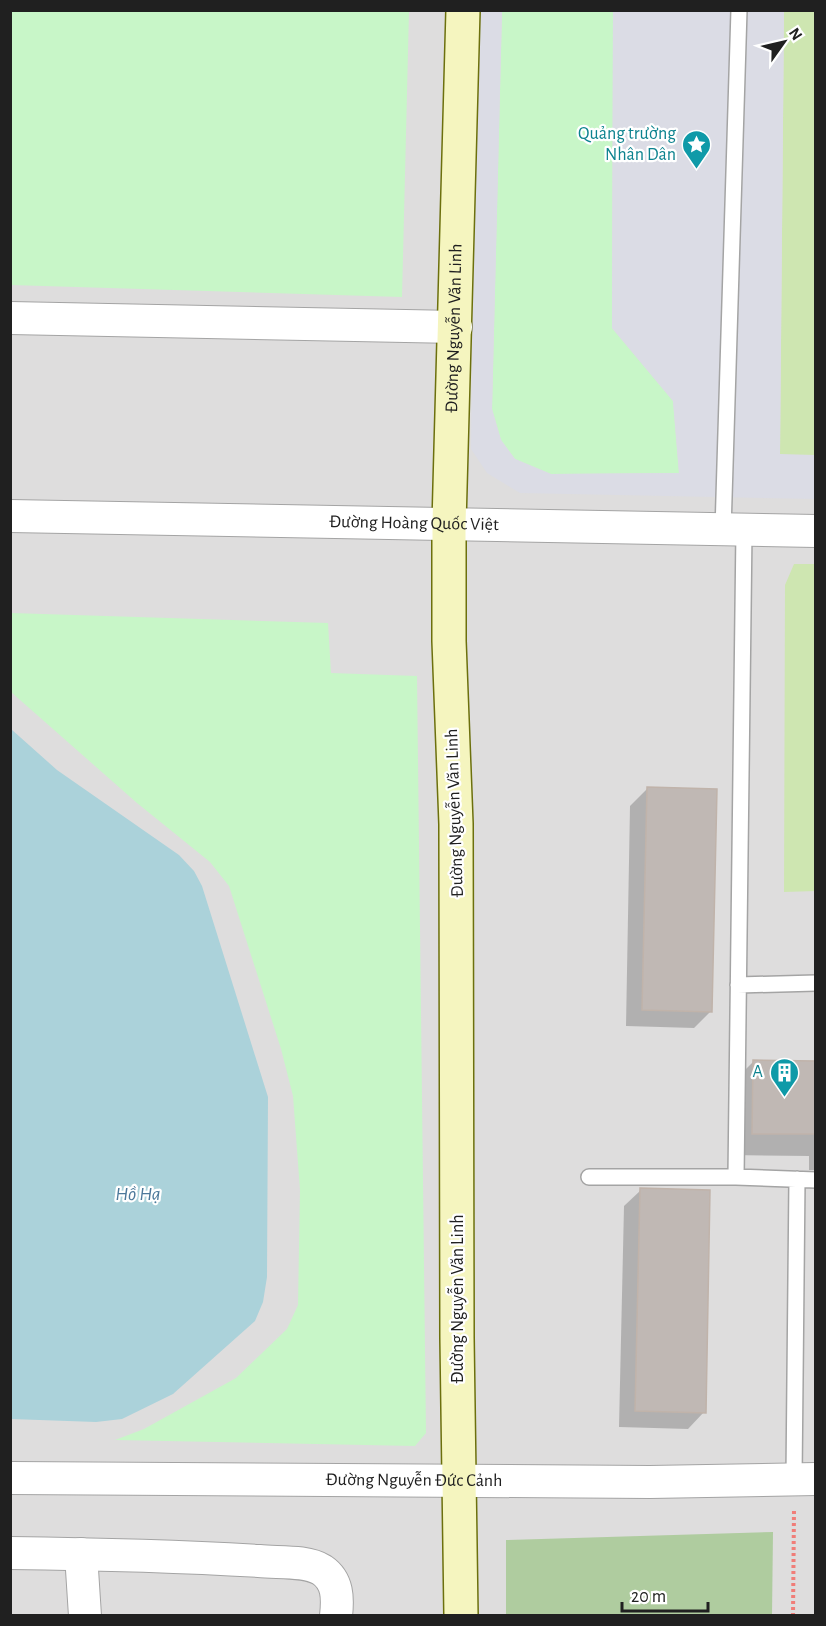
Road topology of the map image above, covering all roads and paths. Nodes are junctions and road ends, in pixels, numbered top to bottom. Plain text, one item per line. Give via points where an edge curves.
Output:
1 (463, 10) edge
2 (739, 10) edge
3 (10, 318) edge
4 (456, 327) junction
5 (10, 516) edge
6 (449, 524) junction
7 (733, 530) junction
8 (816, 531) edge
9 (816, 983) edge
10 (738, 985) junction
11 (589, 1177) dead end
12 (736, 1177) junction
13 (796, 1179) junction
14 (816, 1180) edge
15 (10, 1478) edge
16 (805, 1478) edge
17 (460, 1480) junction
18 (10, 1554) edge
19 (81, 1554) junction
20 (85, 1616) edge
21 (336, 1616) edge
22 (461, 1616) edge
23 (793, 1616) edge

1 - 4 street, Đường Nguyễn Văn Linh
2 - 7 lane
3 - 4 street
4 - 6 street, Đường Nguyễn Văn Linh
5 - 6 street, Đường Hoàng Quốc Việt
6 - 7 street, Đường Hoàng Quốc Việt
6 - 17 street, Đường Nguyễn Văn Linh via 456,836
7 - 8 street, Đường Hoàng Quốc Việt
7 - 10 lane
9 - 10 lane
10 - 12 lane
11 - 12 lane
12 - 13 lane
13 - 14 lane
13 - 16 lane
15 - 17 street, Đường Nguyễn Đức Cảnh
16 - 17 street, Đường Nguyễn Đức Cảnh via 650,1482
16 - 23 path
17 - 22 street, Đường Nguyễn Văn Linh
18 - 19 street
19 - 20 street
19 - 21 street via 315,1566 332,1579 338,1601

